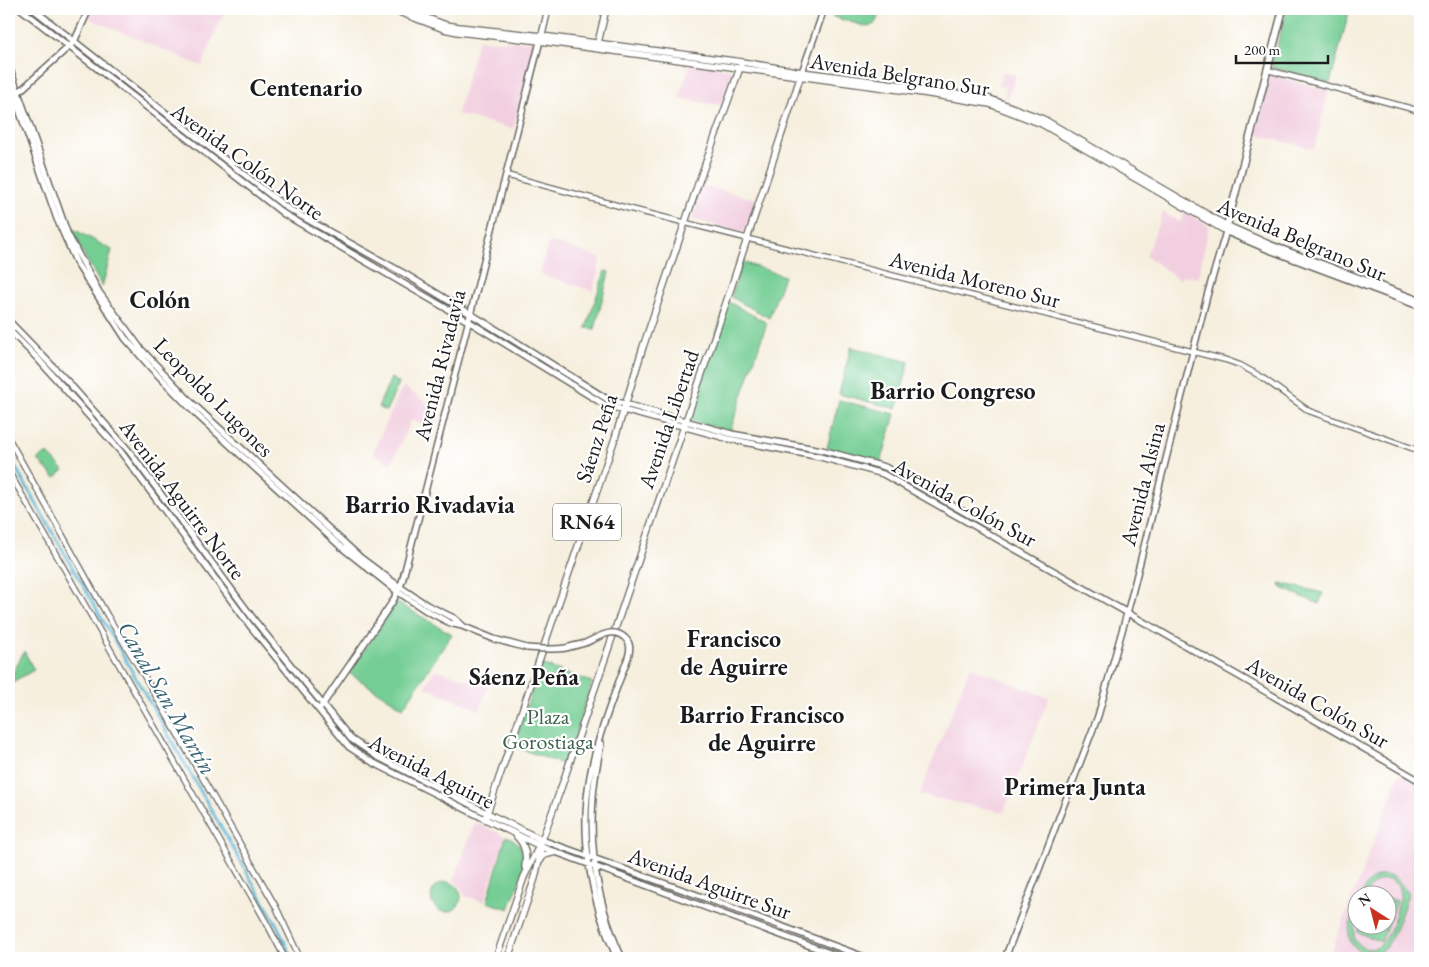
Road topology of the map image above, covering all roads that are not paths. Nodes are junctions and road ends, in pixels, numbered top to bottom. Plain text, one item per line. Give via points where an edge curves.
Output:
1 (21, 9) edge
2 (33, 9) edge
3 (89, 9) edge
4 (391, 9) edge
5 (403, 9) edge
6 (548, 9) edge
7 (606, 9) edge
8 (824, 9) edge
9 (1283, 9) edge
10 (1414, 9) edge
11 (1420, 10) edge
12 (541, 38) junction
13 (74, 42) junction
14 (68, 47) junction
15 (597, 47) junction
16 (741, 65) junction
17 (9, 66) edge
18 (1268, 70) junction
19 (801, 74) junction
20 (9, 81) edge
21 (16, 94) junction
22 (9, 101) edge
23 (1420, 111) edge
24 (506, 175) junction
25 (686, 224) junction
26 (1227, 228) junction
27 (746, 239) junction
28 (1420, 301) edge
29 (1420, 306) edge
30 (470, 313) junction
31 (9, 320) edge
32 (468, 321) junction
33 (9, 330) edge
34 (1193, 351) junction
35 (625, 408) junction
36 (686, 420) junction
37 (683, 427) junction
38 (9, 439) edge
39 (1420, 451) edge
40 (9, 472) edge
41 (987, 525) dead end
42 (399, 590) junction
43 (1127, 612) junction
44 (321, 707) junction
45 (607, 718) junction
46 (1420, 781) edge
47 (486, 816) junction
48 (509, 831) junction
49 (541, 844) junction
50 (556, 852) junction
51 (587, 856) junction
52 (594, 858) junction
53 (538, 865) junction
54 (592, 865) junction
55 (524, 877) junction
56 (518, 892) junction
57 (529, 895) junction
58 (285, 958) edge
59 (300, 958) edge
60 (496, 958) edge
61 (508, 958) edge
62 (617, 958) edge
63 (622, 958) edge
64 (843, 958) edge
65 (866, 958) edge
66 (1005, 958) edge

1 - 14 main road, Avenida Colón Norte
2 - 13 main road, Avenida Colón Norte
3 - 13 main road
4 - 12 main road via 458,32
5 - 12 main road via 446,25
6 - 12 main road, Avenida Rivadavia
7 - 15 main road
8 - 19 main road, Avenida Libertad
9 - 18 highway, Avenida Alsina
10 - 11 street
12 - 15 main road, Avenida Belgrano Sur
12 - 24 main road, Avenida Rivadavia
13 - 14 main road
13 - 30 main road, Avenida Colón Norte via 287,208
14 - 21 main road
14 - 32 main road, Avenida Colón Norte via 284,214
15 - 16 main road, Avenida Belgrano Sur
16 - 19 main road, Avenida Belgrano Sur
16 - 25 main road, Sáenz Peña
17 - 21 main road, Leopoldo Lugones
18 - 23 street
18 - 26 highway, Avenida Alsina
19 - 26 main road, Avenida Belgrano Sur via 924,88 1000,103 1043,119
19 - 27 main road, Avenida Libertad
20 - 21 main road, Leopoldo Lugones
21 - 22 main road
21 - 42 main road, Leopoldo Lugones via 68,234 99,292 141,349 191,402
24 - 25 street, Avenida Moreno Sur
24 - 30 main road, Avenida Rivadavia
25 - 27 street, Avenida Moreno Sur
25 - 35 main road, Sáenz Peña / RN64
26 - 28 highway, Avenida Belgrano Sur
26 - 29 highway, Avenida Belgrano Sur via 1268,249
26 - 34 main road, Avenida Alsina
27 - 34 street, Avenida Moreno Sur
27 - 36 main road, Avenida Libertad
30 - 32 main road, Avenida Rivadavia
30 - 35 main road, Avenida Colón Sur
31 - 44 main road, Avenida Aguirre Norte via 129,451
32 - 35 main road, Avenida Colón Sur via 605,404
32 - 42 main road, Avenida Rivadavia
33 - 44 main road, Avenida Aguirre Norte via 121,452 251,627
34 - 39 street, Avenida Moreno Sur via 1246,368 1309,411
34 - 43 main road, Avenida Alsina
35 - 36 main road, Avenida Colón Sur
35 - 37 main road, Avenida Colón Sur
35 - 47 main road, Sáenz Peña / RN64
36 - 37 main road, Avenida Libertad
36 - 41 main road, Avenida Colón Sur via 732,434 822,450 885,467
37 - 43 main road, Avenida Colón Sur via 883,474
37 - 49 main road, Avenida Libertad
38 - 59 street via 276,907
40 - 58 street
42 - 44 main road, Avenida Rivadavia
42 - 45 main road, Leopoldo Lugones, bridge via 454,618 462,626 527,648 566,648 609,633 625,638 629,644 629,656
43 - 46 main road, Avenida Colón Sur
43 - 66 main road, Avenida Alsina via 1098,716
44 - 47 main road, Avenida Aguirre via 356,744
45 - 51 main road, Leopoldo Lugones via 590,776 586,812
45 - 52 main road, Leopoldo Lugones via 593,795
47 - 48 main road, Avenida Aguirre
47 - 49 main road, Avenida Aguirre
48 - 49 main road, Avenida Aguirre
48 - 55 main road via 524,848
49 - 50 main road
49 - 51 main road, Avenida Aguirre Sur
49 - 53 main road, Avenida Libertad
49 - 55 main road, Avenida Libertad
50 - 53 main road via 544,855
50 - 54 main road
51 - 52 main road, Avenida Aguirre Sur
51 - 54 main road, Leopoldo Lugones
52 - 54 main road, Leopoldo Lugones
52 - 65 main road, Avenida Aguirre Sur
53 - 57 main road, Avenida Libertad
54 - 62 main road, Leopoldo Lugones via 593,885
54 - 63 main road, Leopoldo Lugones via 606,918
54 - 64 main road, Avenida Aguirre Sur
55 - 56 main road, Avenida Libertad
56 - 57 main road via 525,891
56 - 60 main road, Avenida Libertad
57 - 61 main road, Avenida Libertad

